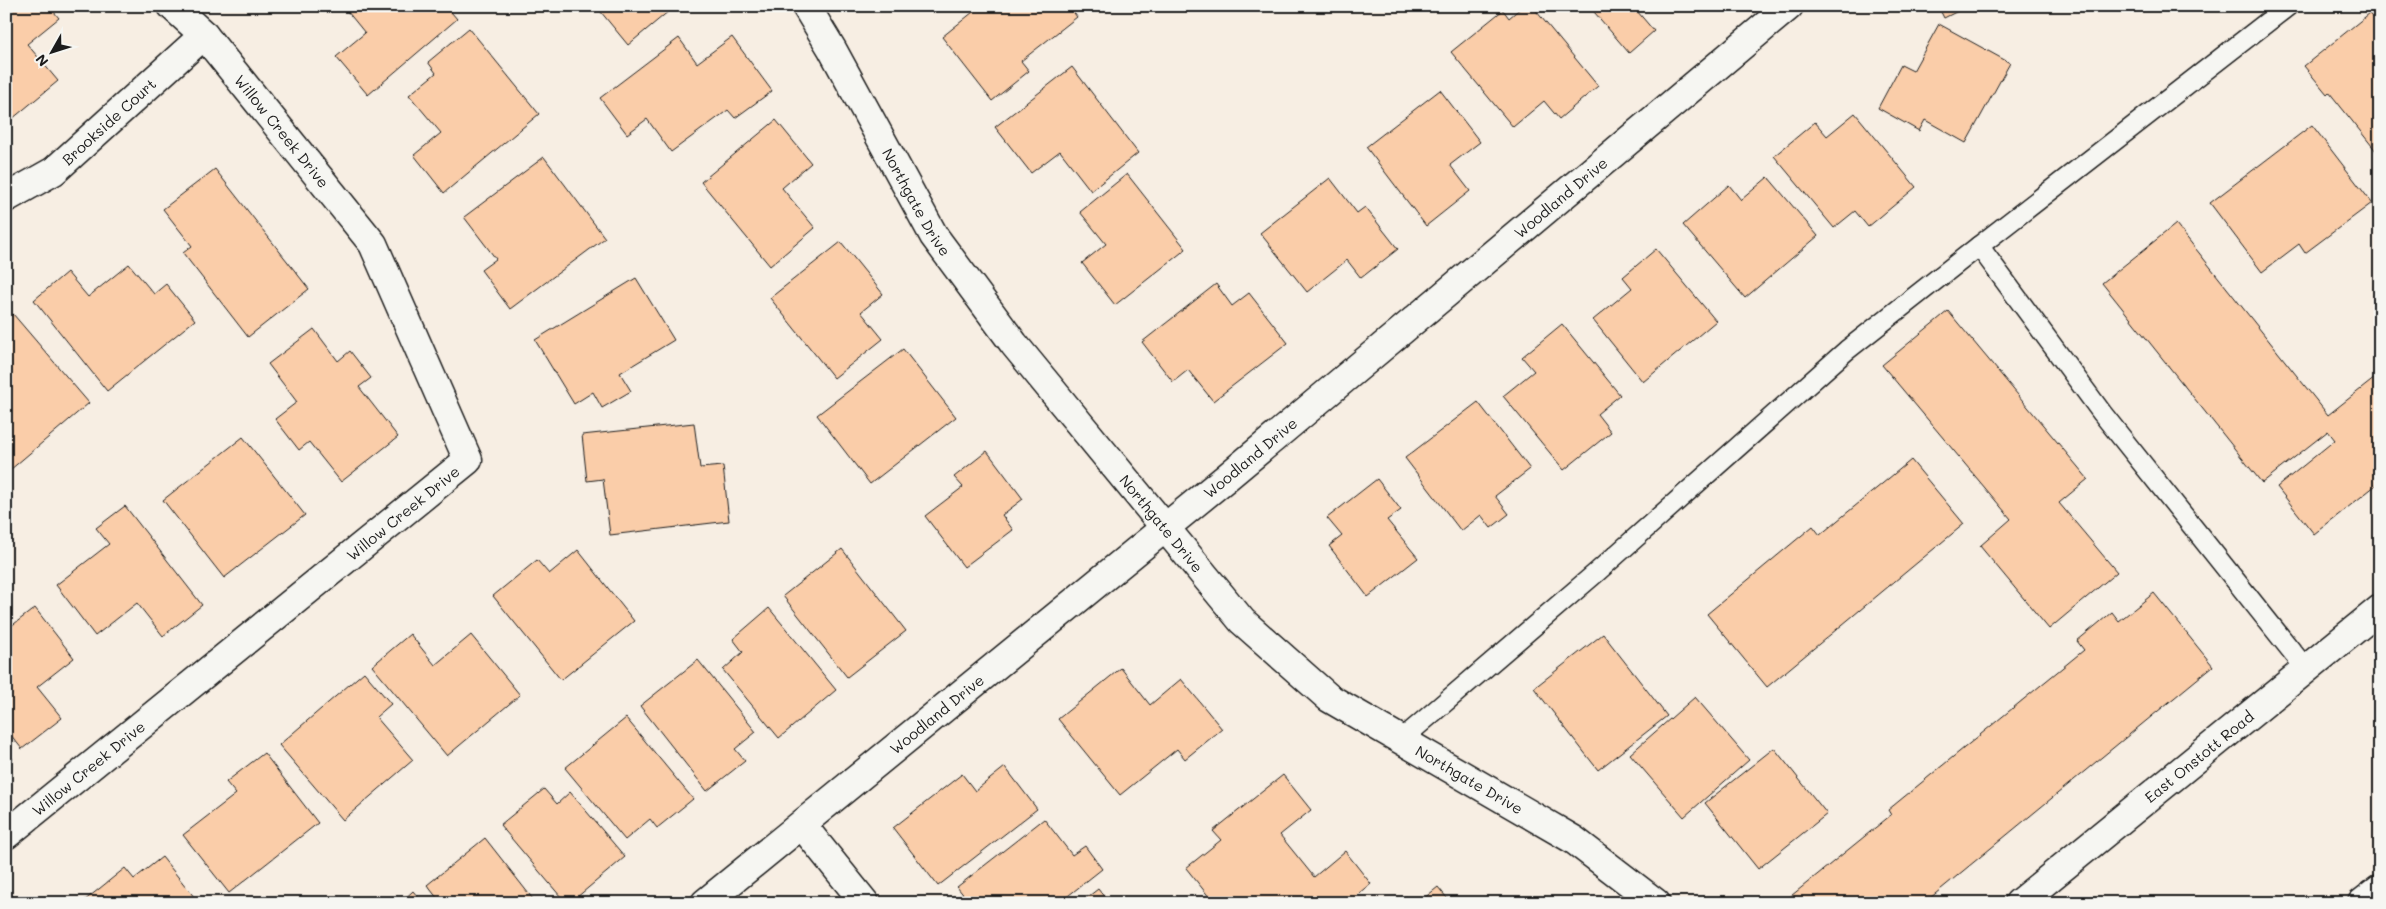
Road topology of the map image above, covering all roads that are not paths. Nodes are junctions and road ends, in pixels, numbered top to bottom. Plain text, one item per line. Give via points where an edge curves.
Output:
1 (172, 6) edge
2 (806, 6) edge
3 (1789, 6) edge
4 (2288, 6) edge
5 (204, 35) junction
6 (6, 198) edge
7 (1980, 246) junction
8 (1163, 528) junction
9 (2380, 609) edge
10 (2306, 669) junction
11 (1401, 740) junction
12 (802, 825) junction
13 (6, 835) edge
14 (2380, 889) edge
15 (704, 903) edge
16 (865, 903) edge
17 (1656, 903) edge
18 (2019, 903) edge
19 (2362, 903) edge

1 - 5 main road, Willow Creek Drive
2 - 8 main road, Northgate Drive via 934,236 1014,344
3 - 8 main road, Woodland Drive
4 - 7 lane
5 - 6 main road, Brookside Court via 54,171
5 - 13 main road, Willow Creek Drive via 373,244 468,460
7 - 10 lane via 2102,413
7 - 11 lane via 1847,350 1597,572
8 - 11 main road, Northgate Drive via 1242,621 1329,698
8 - 12 main road, Woodland Drive
9 - 10 main road, East Onstott Road
10 - 18 main road, East Onstott Road
11 - 17 main road, Northgate Drive via 1574,840
12 - 15 main road, Woodland Drive
12 - 16 main road
14 - 19 main road

